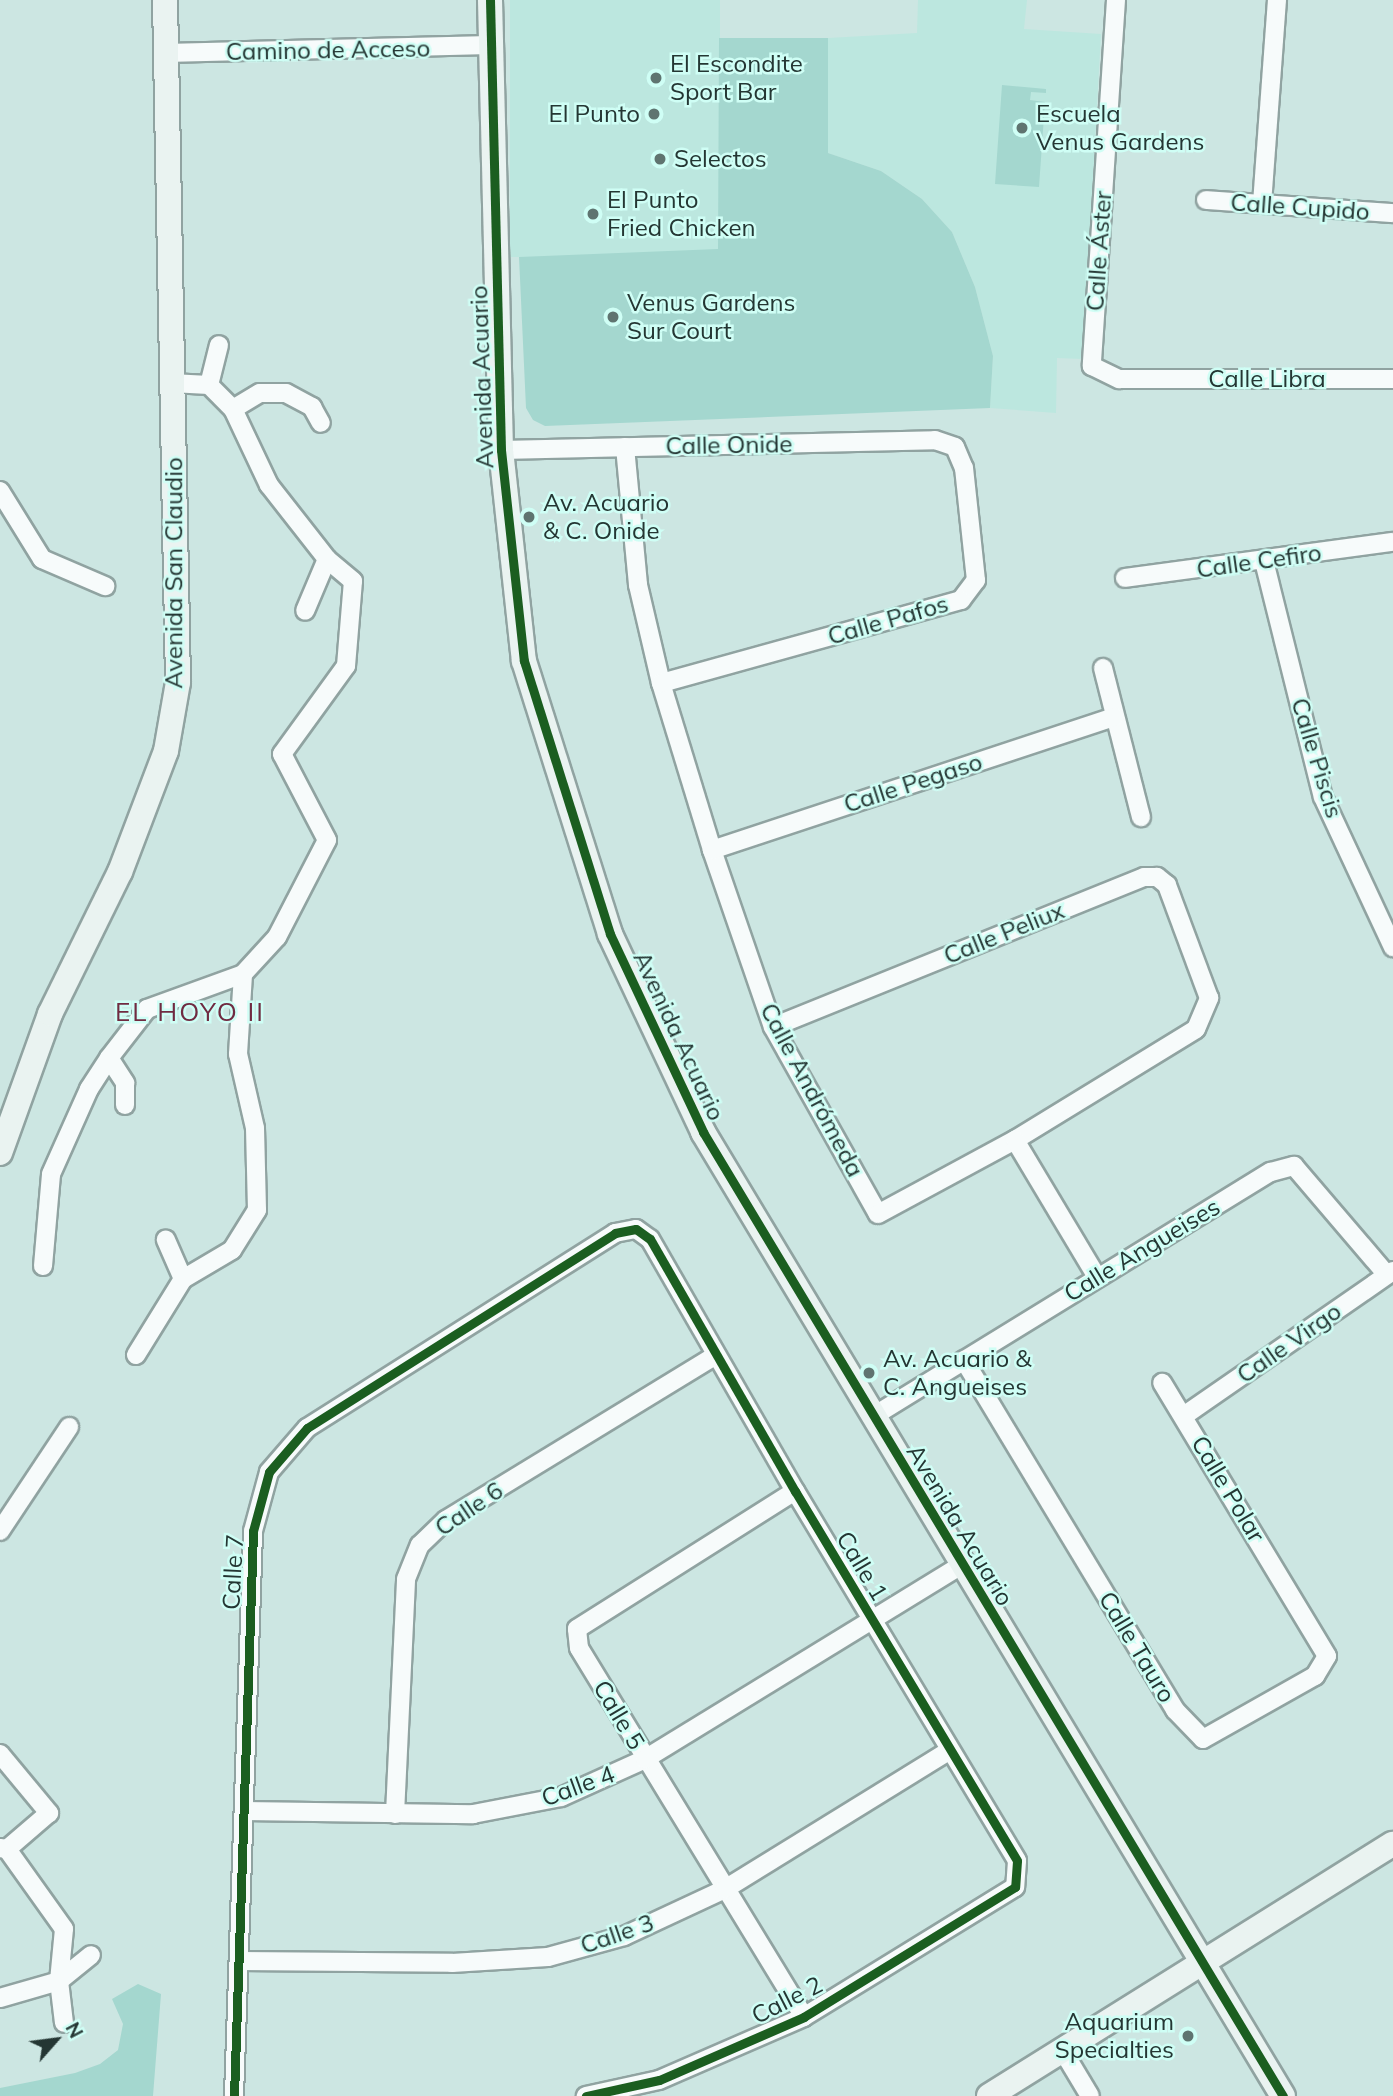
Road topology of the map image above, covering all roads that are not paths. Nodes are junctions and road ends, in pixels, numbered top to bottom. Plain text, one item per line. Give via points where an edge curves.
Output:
1 (165, 0) edge
2 (490, 0) edge
3 (1116, 0) edge
4 (1277, 0) edge
5 (491, 45) junction
6 (164, 53) junction
7 (1206, 200) dead end
8 (1262, 204) junction
9 (1393, 213) edge
10 (219, 345) dead end
11 (1140, 379) joint
12 (1393, 379) edge
13 (171, 383) junction
14 (209, 385) junction
15 (233, 409) junction
16 (321, 422) dead end
17 (625, 447) junction
18 (955, 447) joint
19 (501, 450) junction
20 (0, 491) edge
21 (1393, 542) edge
22 (327, 559) junction
23 (1264, 561) junction
24 (1125, 578) dead end
25 (105, 586) dead end
26 (305, 611) dead end
27 (1103, 668) dead end
28 (661, 683) junction
29 (1115, 717) junction
30 (1141, 817) dead end
31 (712, 850) junction
32 (1393, 947) edge
33 (1193, 954) joint
34 (243, 974) junction
35 (773, 1027) junction
36 (110, 1058) junction
37 (125, 1105) dead end
38 (1015, 1140) junction
39 (0, 1153) edge
40 (650, 1239) joint
41 (166, 1240) dead end
42 (43, 1266) dead end
43 (1390, 1273) edge
44 (1097, 1277) junction
45 (183, 1279) junction
46 (136, 1355) dead end
47 (716, 1355) junction
48 (964, 1360) junction
49 (1163, 1383) dead end
50 (1185, 1415) junction
51 (872, 1417) junction
52 (69, 1427) dead end
53 (795, 1491) junction
54 (0, 1531) edge
55 (961, 1565) junction
56 (1292, 1596) joint
57 (872, 1620) junction
58 (950, 1750) junction
59 (0, 1754) edge
60 (645, 1759) junction
61 (244, 1811) junction
62 (395, 1814) junction
63 (1393, 1844) edge
64 (3, 1849) edge
65 (724, 1889) junction
66 (989, 1903) joint
67 (91, 1955) dead end
68 (239, 1961) junction
69 (1204, 1966) junction
70 (59, 1981) junction
71 (0, 1998) edge
72 (804, 2017) junction
73 (64, 2023) dead end
74 (1062, 2051) junction
75 (662, 2088) edge
76 (234, 2096) edge
77 (586, 2096) edge
78 (989, 2096) edge
79 (1090, 2096) edge
80 (1283, 2096) edge

1 - 6 street, Avenida San Claudio
2 - 5 street, Avenida Acuario
3 - 11 street, Calle Áster via 1092,366 1119,379
4 - 8 street
5 - 6 street, Camino de Acceso
5 - 19 street, Avenida Acuario
6 - 13 street, Avenida San Claudio
7 - 8 street, Calle Cupido
8 - 9 street, Calle Cupido
10 - 14 street
11 - 12 street, Calle Libra
13 - 14 street
13 - 39 street, Avenida San Claudio via 178,681 166,751 120,872 50,1014
14 - 15 street
15 - 16 street via 260,393 286,393 312,407
15 - 22 street via 269,485
17 - 18 street, Calle Onide via 935,440
17 - 19 street, Calle Onide
17 - 28 street, Calle Andrómeda via 638,585
18 - 28 street, Calle Pafos via 964,468 976,580 961,600
19 - 51 street, Avenida Acuario via 524,660 611,934 703,1132
20 - 25 street via 42,559
21 - 23 street, Calle Cefiro
22 - 26 street
22 - 34 street via 353,581 346,666 282,754 327,840 277,937
23 - 24 street, Calle Cefiro
23 - 32 street, Calle Piscis via 1323,797
27 - 29 street
28 - 31 street, Calle Andrómeda
29 - 30 street
29 - 31 street, Calle Pegaso
31 - 35 street, Calle Andrómeda
33 - 35 street, Calle Peliux via 1167,886 1157,877 1144,877
33 - 38 street, Calle Andrómeda via 1209,998 1196,1029
34 - 36 street via 147,1009
34 - 45 street via 238,1054 255,1128 257,1210 232,1250
35 - 38 street, Calle Andrómeda via 878,1214
36 - 37 street via 125,1083
36 - 42 street via 89,1089 51,1174
38 - 44 street
40 - 47 street, Calle 1
40 - 61 street, Calle 7 via 636,1229 615,1233 307,1428 286,1447 269,1472 253,1531
41 - 45 street
43 - 44 street, Calle Angueises via 1294,1166 1271,1172
43 - 50 street, Calle Virgo
44 - 48 street, Calle Angueises
45 - 46 street
47 - 53 street, Calle 1
47 - 62 street, Calle 6 via 446,1520 420,1545 407,1579
48 - 51 street, Calle Angueises
48 - 56 street, Calle Tauro via 1175,1710 1203,1739 1315,1676 1327,1656
49 - 50 street, Calle Polar
50 - 56 street, Calle Polar
51 - 55 street, Avenida Acuario
52 - 54 street
53 - 57 street, Calle 1
53 - 60 street, Calle 5 via 577,1629 579,1648
55 - 57 street, Calle 4
55 - 69 street, Avenida Acuario
57 - 58 street, Calle 1
57 - 60 street, Calle 4
58 - 65 street, Calle 3
58 - 66 street, Calle 1 via 1017,1861 1015,1887
59 - 64 street via 49,1813
60 - 62 street, Calle 4 via 561,1797 473,1814
60 - 65 street, Calle 5
61 - 62 street, Calle 4
61 - 68 street, Calle 7
63 - 69 street
64 - 70 street via 64,1929
65 - 68 street, Calle 3 via 624,1936 548,1957 452,1963
65 - 72 street, Calle 5
66 - 72 street, Calle 2
67 - 70 street
68 - 76 street, Calle 7
69 - 74 street
69 - 80 street, Avenida Acuario
70 - 71 street
70 - 73 street
72 - 75 street, Calle 2
74 - 78 street
74 - 79 street
75 - 77 street, Calle 2

